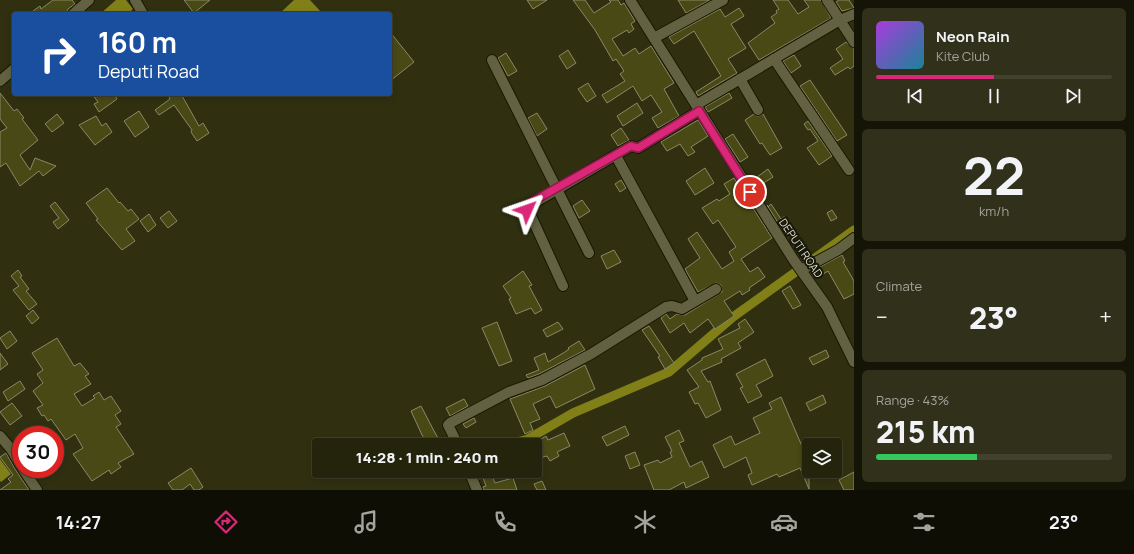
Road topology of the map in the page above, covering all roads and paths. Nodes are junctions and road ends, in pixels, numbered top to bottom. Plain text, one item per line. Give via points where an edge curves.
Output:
1 (135, 0) edge
2 (630, 0) edge
3 (827, 0) edge
4 (83, 2) edge
5 (717, 2) edge
6 (75, 12) edge
7 (142, 12) edge
8 (854, 14) edge
9 (840, 20) junction
10 (654, 38) junction
11 (854, 42) edge
12 (774, 59) junction
13 (492, 60) dead end
14 (12, 70) edge
15 (740, 79) junction
16 (0, 81) edge
17 (697, 108) junction
18 (758, 110) dead end
19 (616, 156) junction
20 (849, 170) dead end
21 (556, 190) junction
22 (854, 238) edge
23 (588, 253) dead end
24 (801, 270) junction
25 (563, 286) dead end
26 (716, 290) dead end
27 (695, 301) junction
28 (854, 362) edge
29 (0, 436) edge
30 (455, 438) edge
31 (12, 451) edge
32 (29, 478) edge
33 (472, 478) edge
34 (37, 490) edge
35 (477, 490) edge

1 - 7 street
2 - 10 street, DEPUTI ROAD
3 - 9 street
4 - 6 street
5 - 10 street
8 - 9 street
9 - 11 street
9 - 12 street
10 - 17 street, DEPUTI ROAD
12 - 15 street
12 - 20 street
13 - 21 street
14 - 16 street
15 - 17 street
15 - 18 street
17 - 19 street via 638,148 631,146
17 - 24 street, DEPUTI ROAD
19 - 21 street
19 - 27 street
21 - 23 street
21 - 25 street via 530,203 527,210
22 - 24 street via 838,250
24 - 28 street, DEPUTI ROAD via 827,308
26 - 27 street
27 - 30 street via 682,309 666,307 591,354 448,424
29 - 31 street
32 - 34 street
33 - 35 street

